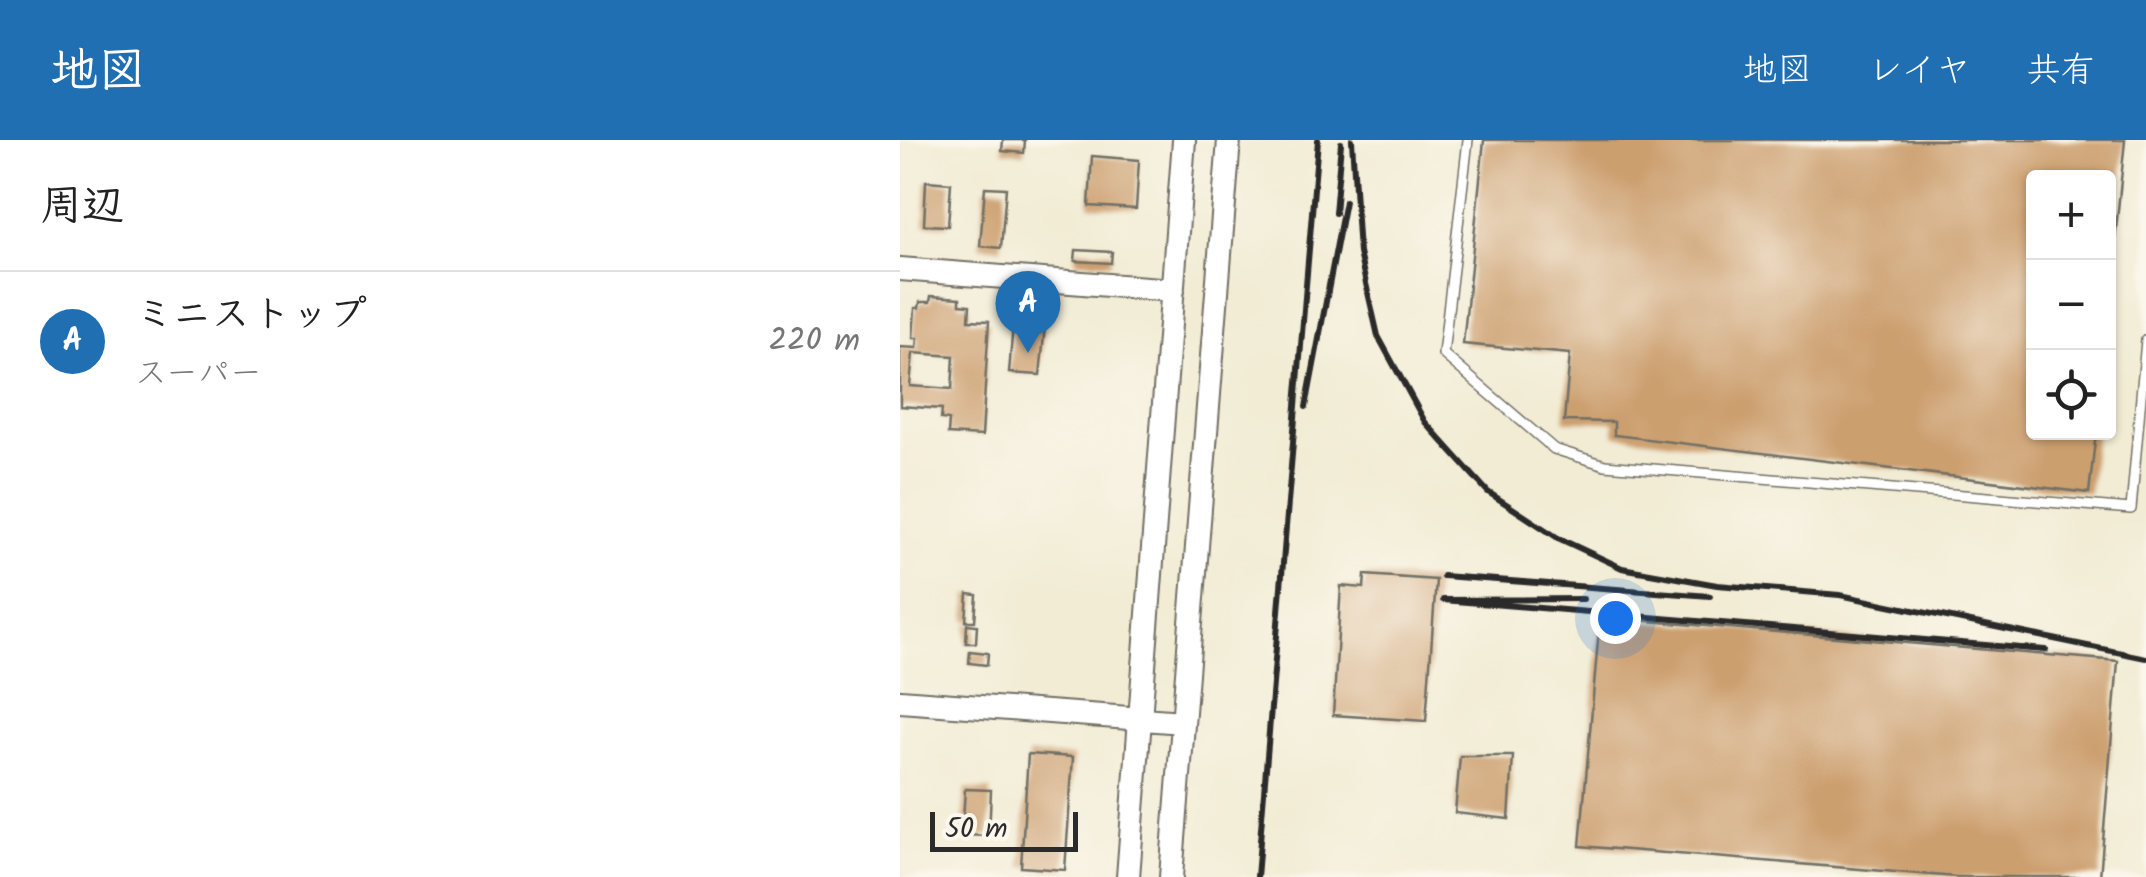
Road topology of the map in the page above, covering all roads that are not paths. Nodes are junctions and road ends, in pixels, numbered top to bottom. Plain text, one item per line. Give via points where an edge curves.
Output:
1 (1184, 140) edge
2 (1228, 140) edge
3 (1468, 140) edge
4 (900, 269) edge
5 (1173, 290) junction
6 (2146, 340) edge
7 (900, 701) edge
8 (1140, 720) junction
9 (1183, 722) junction
10 (1128, 877) edge
11 (1171, 877) edge

1 - 5 street
2 - 9 street
3 - 6 lane via 1443,354 1554,449 1605,465 2131,509
4 - 5 street
5 - 8 street
7 - 8 street
8 - 9 street
8 - 10 street
9 - 11 street

